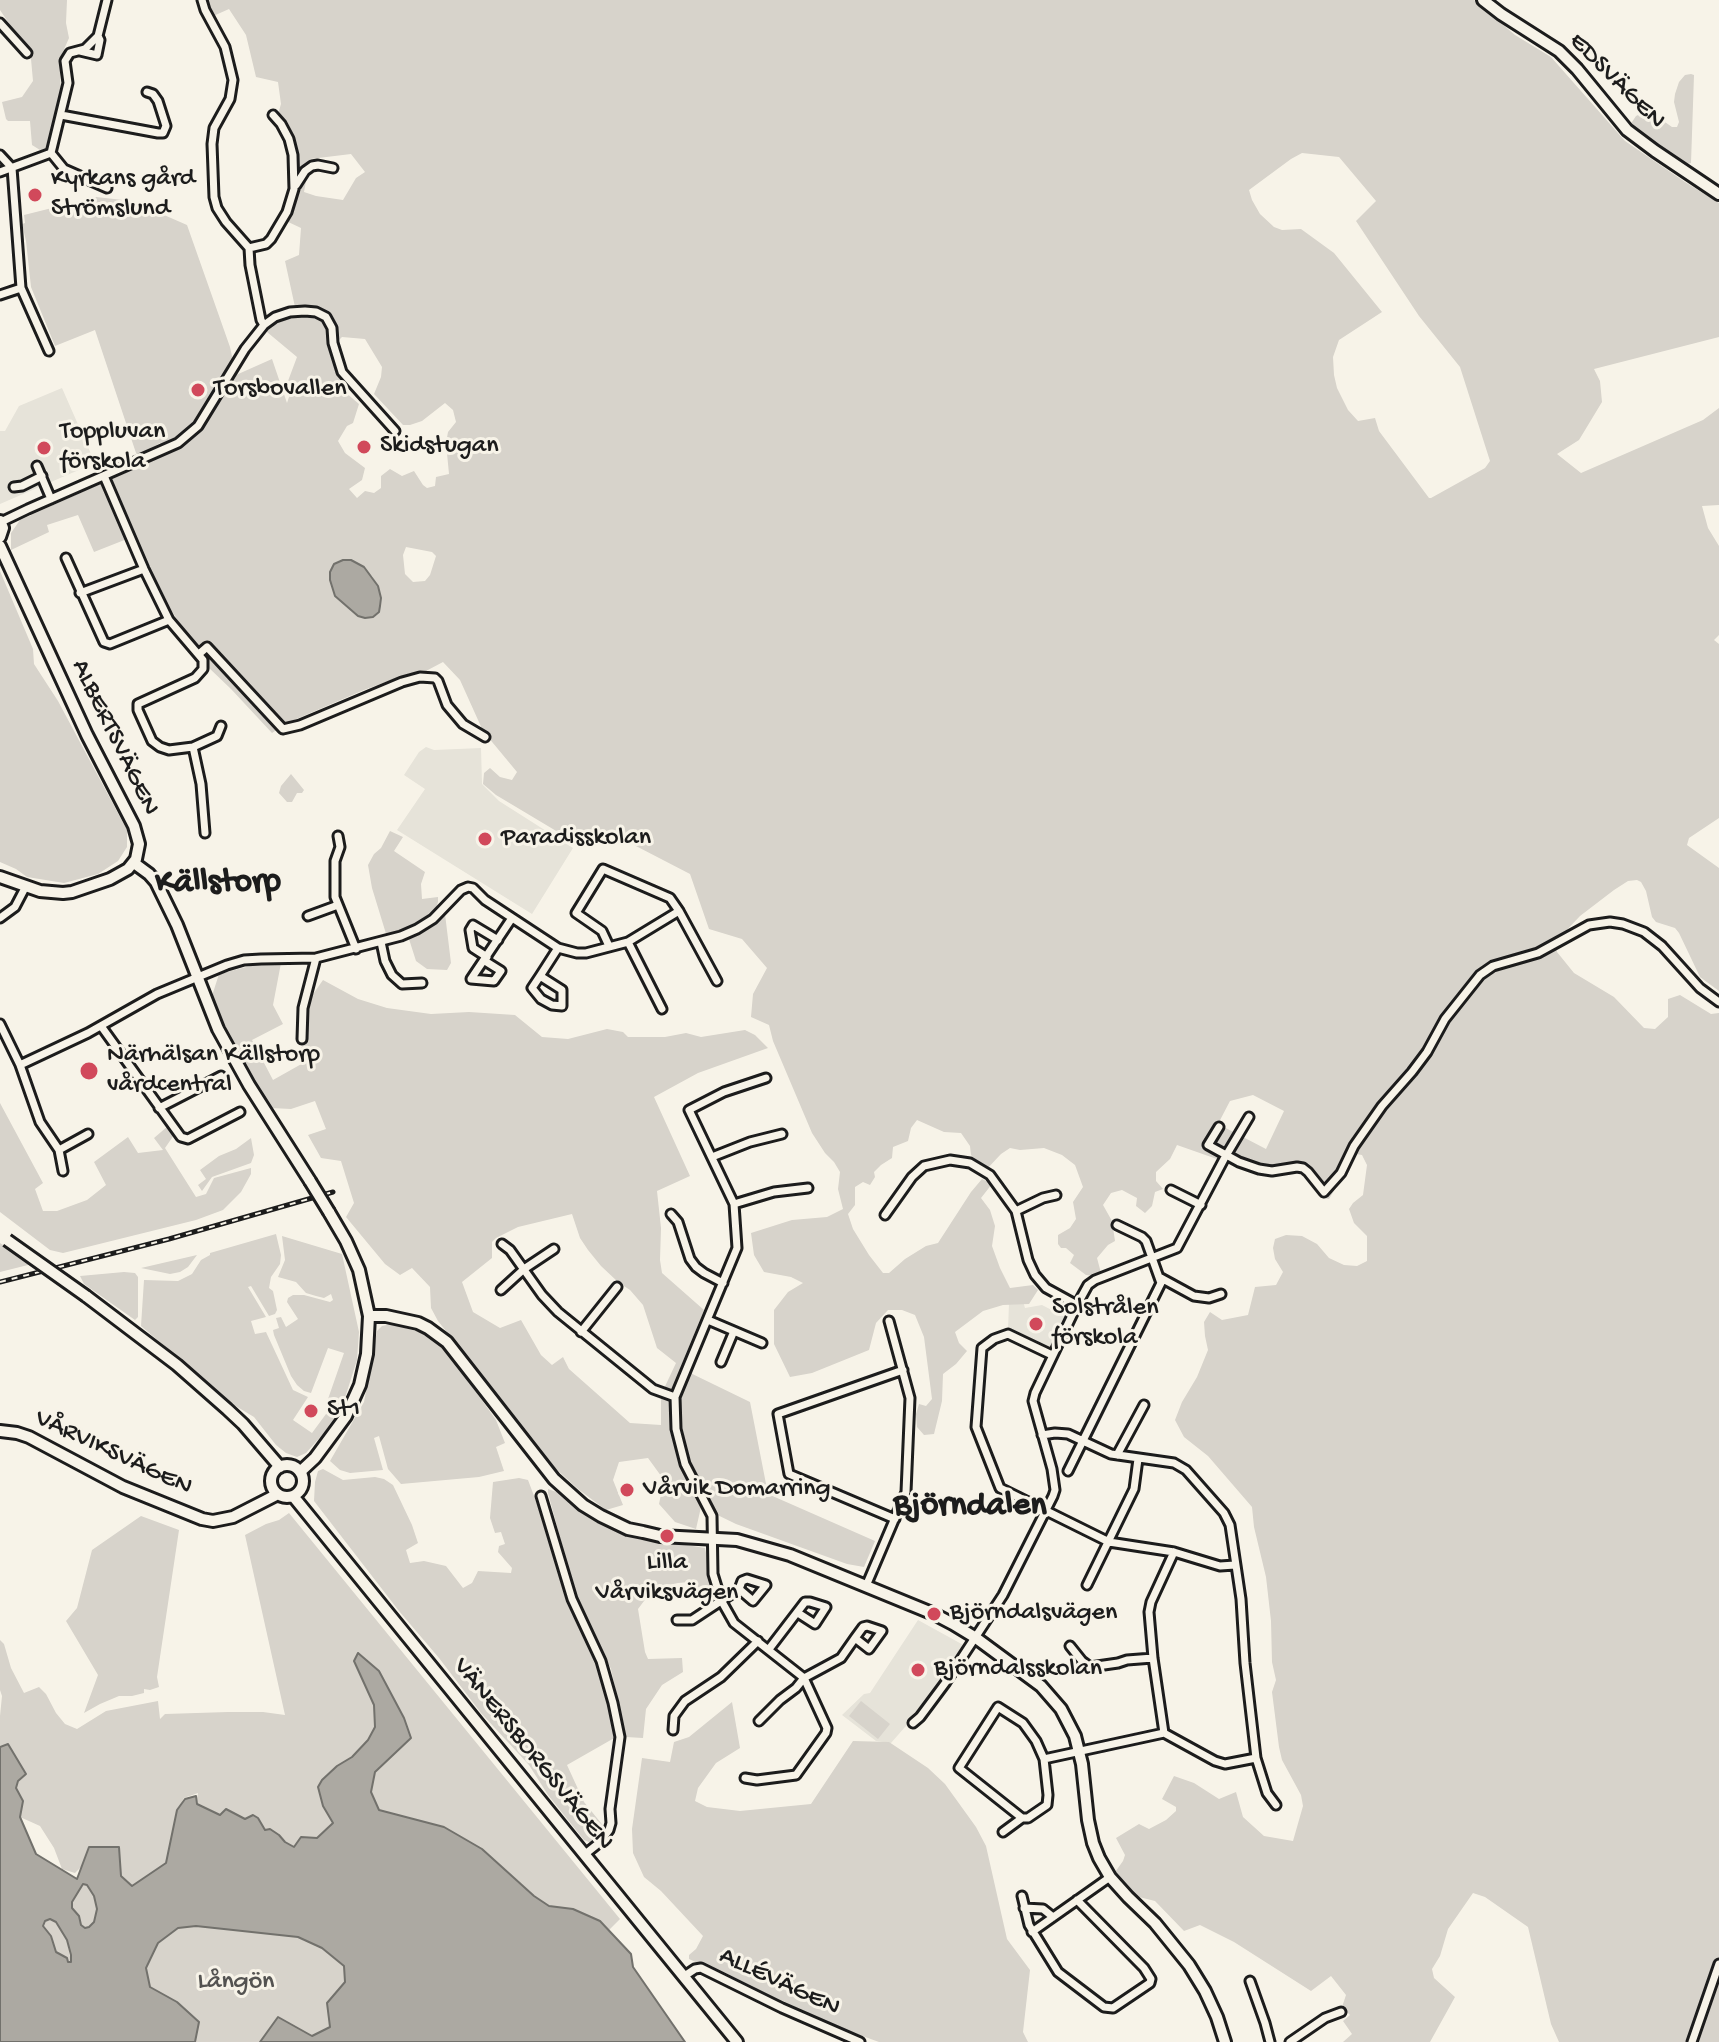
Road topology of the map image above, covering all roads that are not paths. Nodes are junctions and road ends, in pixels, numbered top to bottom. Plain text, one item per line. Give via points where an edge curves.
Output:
1 (107, 0) edge
2 (202, 0) edge
3 (1483, 0) edge
4 (0, 23) edge
5 (27, 53) dead end
6 (147, 92) dead end
7 (61, 115) junction
8 (273, 115) dead end
9 (51, 153) junction
10 (0, 155) edge
11 (12, 168) junction
12 (333, 168) dead end
13 (0, 172) edge
14 (107, 188) dead end
15 (294, 189) junction
16 (1719, 194) edge
17 (249, 248) junction
18 (21, 288) junction
19 (0, 295) edge
20 (264, 325) junction
21 (49, 351) dead end
22 (395, 431) dead end
23 (37, 466) dead end
24 (42, 476) junction
25 (104, 476) junction
26 (14, 487) dead end
27 (51, 499) junction
28 (1, 521) edge
29 (0, 537) edge
30 (0, 546) edge
31 (66, 558) dead end
32 (144, 569) junction
33 (80, 593) junction
34 (169, 620) junction
35 (199, 654) junction
36 (221, 726) dead end
37 (485, 737) dead end
38 (193, 747) junction
39 (205, 833) dead end
40 (338, 836) dead end
41 (134, 863) junction
42 (0, 877) edge
43 (26, 886) junction
44 (338, 905) junction
45 (679, 911) junction
46 (308, 916) dead end
47 (0, 918) edge
48 (512, 918) junction
49 (498, 940) junction
50 (381, 942) junction
51 (628, 942) junction
52 (609, 946) junction
53 (558, 948) junction
54 (356, 949) junction
55 (316, 958) junction
56 (197, 976) junction
57 (540, 976) junction
58 (717, 981) dead end
59 (422, 983) dead end
60 (1719, 1002) edge
61 (662, 1009) dead end
62 (0, 1024) edge
63 (101, 1026) junction
64 (302, 1039) dead end
65 (20, 1065) junction
66 (221, 1076) dead end
67 (766, 1078) dead end
68 (159, 1108) junction
69 (240, 1112) dead end
70 (1249, 1117) dead end
71 (1219, 1127) dead end
72 (88, 1134) dead end
73 (782, 1134) dead end
74 (59, 1150) junction
75 (1226, 1156) junction
76 (712, 1157) junction
77 (63, 1171) dead end
78 (808, 1188) dead end
79 (1171, 1190) dead end
80 (1056, 1195) dead end
81 (734, 1204) junction
82 (1201, 1205) junction
83 (1016, 1211) junction
84 (671, 1214) dead end
85 (885, 1215) dead end
86 (1117, 1225) dead end
87 (4, 1238) edge
88 (502, 1244) dead end
89 (554, 1249) dead end
90 (1152, 1258) junction
91 (524, 1269) junction
92 (1161, 1278) junction
93 (723, 1283) junction
94 (617, 1287) dead end
95 (501, 1290) dead end
96 (1221, 1294) dead end
97 (1077, 1305) junction
98 (369, 1316) junction
99 (708, 1320) junction
100 (889, 1321) dead end
101 (734, 1331) junction
102 (581, 1332) junction
103 (762, 1343) dead end
104 (1052, 1355) junction
105 (721, 1362) dead end
106 (903, 1370) junction
107 (675, 1397) junction
108 (1144, 1405) dead end
109 (0, 1431) edge
110 (1042, 1435) junction
111 (1082, 1441) junction
112 (1117, 1455) junction
113 (1138, 1459) junction
114 (280, 1467) junction
115 (1068, 1471) dead end
116 (300, 1472) junction
117 (271, 1478) junction
118 (278, 1494) junction
119 (293, 1496) junction
120 (541, 1496) dead end
121 (252, 1507) junction
122 (1046, 1511) junction
123 (895, 1519) junction
124 (713, 1538) junction
125 (1109, 1542) junction
126 (1174, 1552) junction
127 (1235, 1565) junction
128 (1087, 1585) dead end
129 (866, 1586) junction
130 (739, 1589) dead end
131 (721, 1600) junction
132 (798, 1613) dead end
133 (677, 1620) dead end
134 (855, 1638) dead end
135 (976, 1638) junction
136 (758, 1641) junction
137 (1070, 1646) dead end
138 (769, 1649) junction
139 (1153, 1658) junction
140 (804, 1678) junction
141 (759, 1721) dead end
142 (913, 1723) dead end
143 (673, 1730) dead end
144 (1164, 1733) junction
145 (1079, 1752) junction
146 (1256, 1758) junction
147 (1044, 1759) junction
148 (745, 1778) dead end
149 (1276, 1805) dead end
150 (1022, 1818) junction
151 (1003, 1832) dead end
152 (584, 1855) junction
153 (1110, 1877) junction
154 (1022, 1896) dead end
155 (1077, 1900) junction
156 (1024, 1908) junction
157 (1053, 1917) junction
158 (1032, 1932) junction
159 (1719, 1964) edge
160 (683, 1977) junction
161 (1250, 1981) dead end
162 (1341, 2012) dead end
163 (737, 2042) edge
164 (860, 2042) edge
165 (1225, 2042) edge
166 (1270, 2042) edge
167 (1290, 2042) edge
168 (1692, 2042) edge

1 - 7 street via 97,55 80,51 65,61 68,79
2 - 17 street via 225,47 233,80 230,99 214,128 214,197 226,222
3 - 16 street, EDSVÄGEN via 1559,51 1627,130
4 - 5 street
6 - 7 street via 158,101 166,126 163,133
7 - 9 street
8 - 15 street via 289,139
9 - 11 street
9 - 14 street via 64,169
10 - 11 street
11 - 13 street
11 - 18 street
12 - 15 street via 312,166
15 - 17 street via 271,239
17 - 20 street
18 - 19 street
18 - 21 street
20 - 22 street via 290,312 326,317 342,372
20 - 25 street via 198,426 178,443
23 - 24 street
24 - 26 street
24 - 27 street
25 - 27 street
25 - 32 street
27 - 28 street
28 - 29 street
30 - 41 street, ALBERTSVÄGEN via 134,826 139,844
31 - 33 street
32 - 33 street
32 - 34 street
33 - 34 street via 104,642 110,644
34 - 35 street
35 - 37 street via 207,647 283,729 420,677 435,678 463,724
35 - 38 street via 203,669 195,678 138,704 152,741 169,750
36 - 38 street via 217,736
38 - 39 street
40 - 44 street
41 - 43 street via 121,874 72,892
41 - 56 street via 156,882
42 - 43 street
43 - 47 street via 15,907
44 - 46 street
44 - 54 street
45 - 51 street
45 - 52 street via 670,898 603,869 576,913 602,931
45 - 58 street
48 - 49 street
48 - 50 street via 468,887 425,924
48 - 53 street
49 - 49 street via 473,925 470,930 473,948 486,959
50 - 54 street
50 - 59 street via 392,975 402,984
51 - 52 street
51 - 61 street
52 - 53 street via 577,953
53 - 57 street
54 - 55 street
55 - 56 street via 244,960
55 - 64 street via 303,1008
56 - 63 street
56 - 98 street, bridge via 249,1085 346,1241
57 - 57 street via 532,988 541,999 562,1006 562,990
60 - 75 street via 1644,932 1623,924 1589,925 1538,953 1480,975 1324,1192 1303,1168 1267,1170
62 - 65 street
63 - 65 street
63 - 68 street
65 - 74 street via 40,1122
66 - 68 street
67 - 76 street via 689,1110
68 - 69 street via 185,1139
70 - 75 street
71 - 75 street via 1208,1145
72 - 74 street
73 - 76 street
74 - 77 street
75 - 82 street
76 - 81 street
78 - 81 street
79 - 82 street
80 - 83 street
81 - 93 street via 737,1248
82 - 90 street via 1177,1248
83 - 85 street via 990,1175 970,1163 950,1160 917,1171
83 - 97 street via 1035,1275 1046,1288
84 - 93 street via 690,1259
86 - 90 street via 1142,1237
87 - 114 street, bridge via 187,1374 243,1424
88 - 91 street
89 - 91 street
90 - 92 street
90 - 97 street via 1095,1280
91 - 95 street
91 - 102 street via 542,1295
92 - 96 street via 1194,1296
92 - 111 street
93 - 99 street
94 - 102 street
97 - 104 street
98 - 116 street via 367,1354 353,1402
98 - 124 street via 418,1323 447,1342 554,1479 583,1505 628,1529
99 - 101 street
99 - 107 street
100 - 106 street
101 - 103 street
101 - 105 street
102 - 107 street via 653,1389
104 - 110 street via 1033,1401
104 - 122 street via 1008,1334 984,1345 976,1427 1000,1488
106 - 123 street via 910,1398 907,1478
106 - 123 street via 778,1414 789,1474
107 - 124 street via 685,1464 712,1516
108 - 112 street
109 - 121 street, VÅRVIKSVÄGEN via 29,1437 131,1490 202,1519 222,1520
110 - 111 street via 1068,1434
110 - 122 street via 1055,1490
111 - 112 street
111 - 115 street
112 - 113 street
113 - 125 street via 1134,1489
113 - 127 street via 1174,1463 1186,1470 1228,1519
114 - 116 street
114 - 117 street
116 - 119 street via 303,1484
117 - 118 street
117 - 121 street
118 - 119 street
118 - 121 street, VÅRVIKSVÄGEN
119 - 152 street, VÄNERSBORGSVÄGEN
120 - 152 street via 572,1599 601,1661 620,1737 609,1830
122 - 125 street
122 - 135 street
123 - 129 street
124 - 129 street via 761,1546
124 - 131 street via 713,1574
125 - 126 street
125 - 128 street
126 - 127 street via 1220,1566
126 - 139 street via 1149,1612
127 - 146 street
129 - 135 street
130 - 131 street
131 - 133 street via 692,1620
131 - 136 street via 734,1623
132 - 138 street
134 - 140 street via 841,1658
135 - 142 street
135 - 145 street via 1052,1698 1068,1721
136 - 138 street
136 - 143 street via 721,1677 685,1701 674,1716
137 - 139 street via 1090,1667
138 - 140 street
139 - 144 street
140 - 141 street
140 - 148 street via 826,1733 796,1775
144 - 145 street
144 - 146 street via 1225,1764
145 - 147 street
145 - 153 street via 1093,1843
146 - 149 street
147 - 150 street via 1047,1805
147 - 150 street via 1023,1723 998,1707 959,1768
150 - 151 street
152 - 160 street, VÄNERSBORGSVÄGEN
153 - 155 street
153 - 165 street via 1189,1965
154 - 156 street
155 - 157 street
155 - 158 street via 1144,1968 1150,1983 1113,2008 1104,2007 1058,1972
156 - 157 street via 1043,1909
156 - 158 street
157 - 158 street
159 - 168 street
160 - 163 street, VÄNERSBORGSVÄGEN
160 - 164 street, ALLÉVÄGEN via 701,1968
161 - 166 street
162 - 167 street

